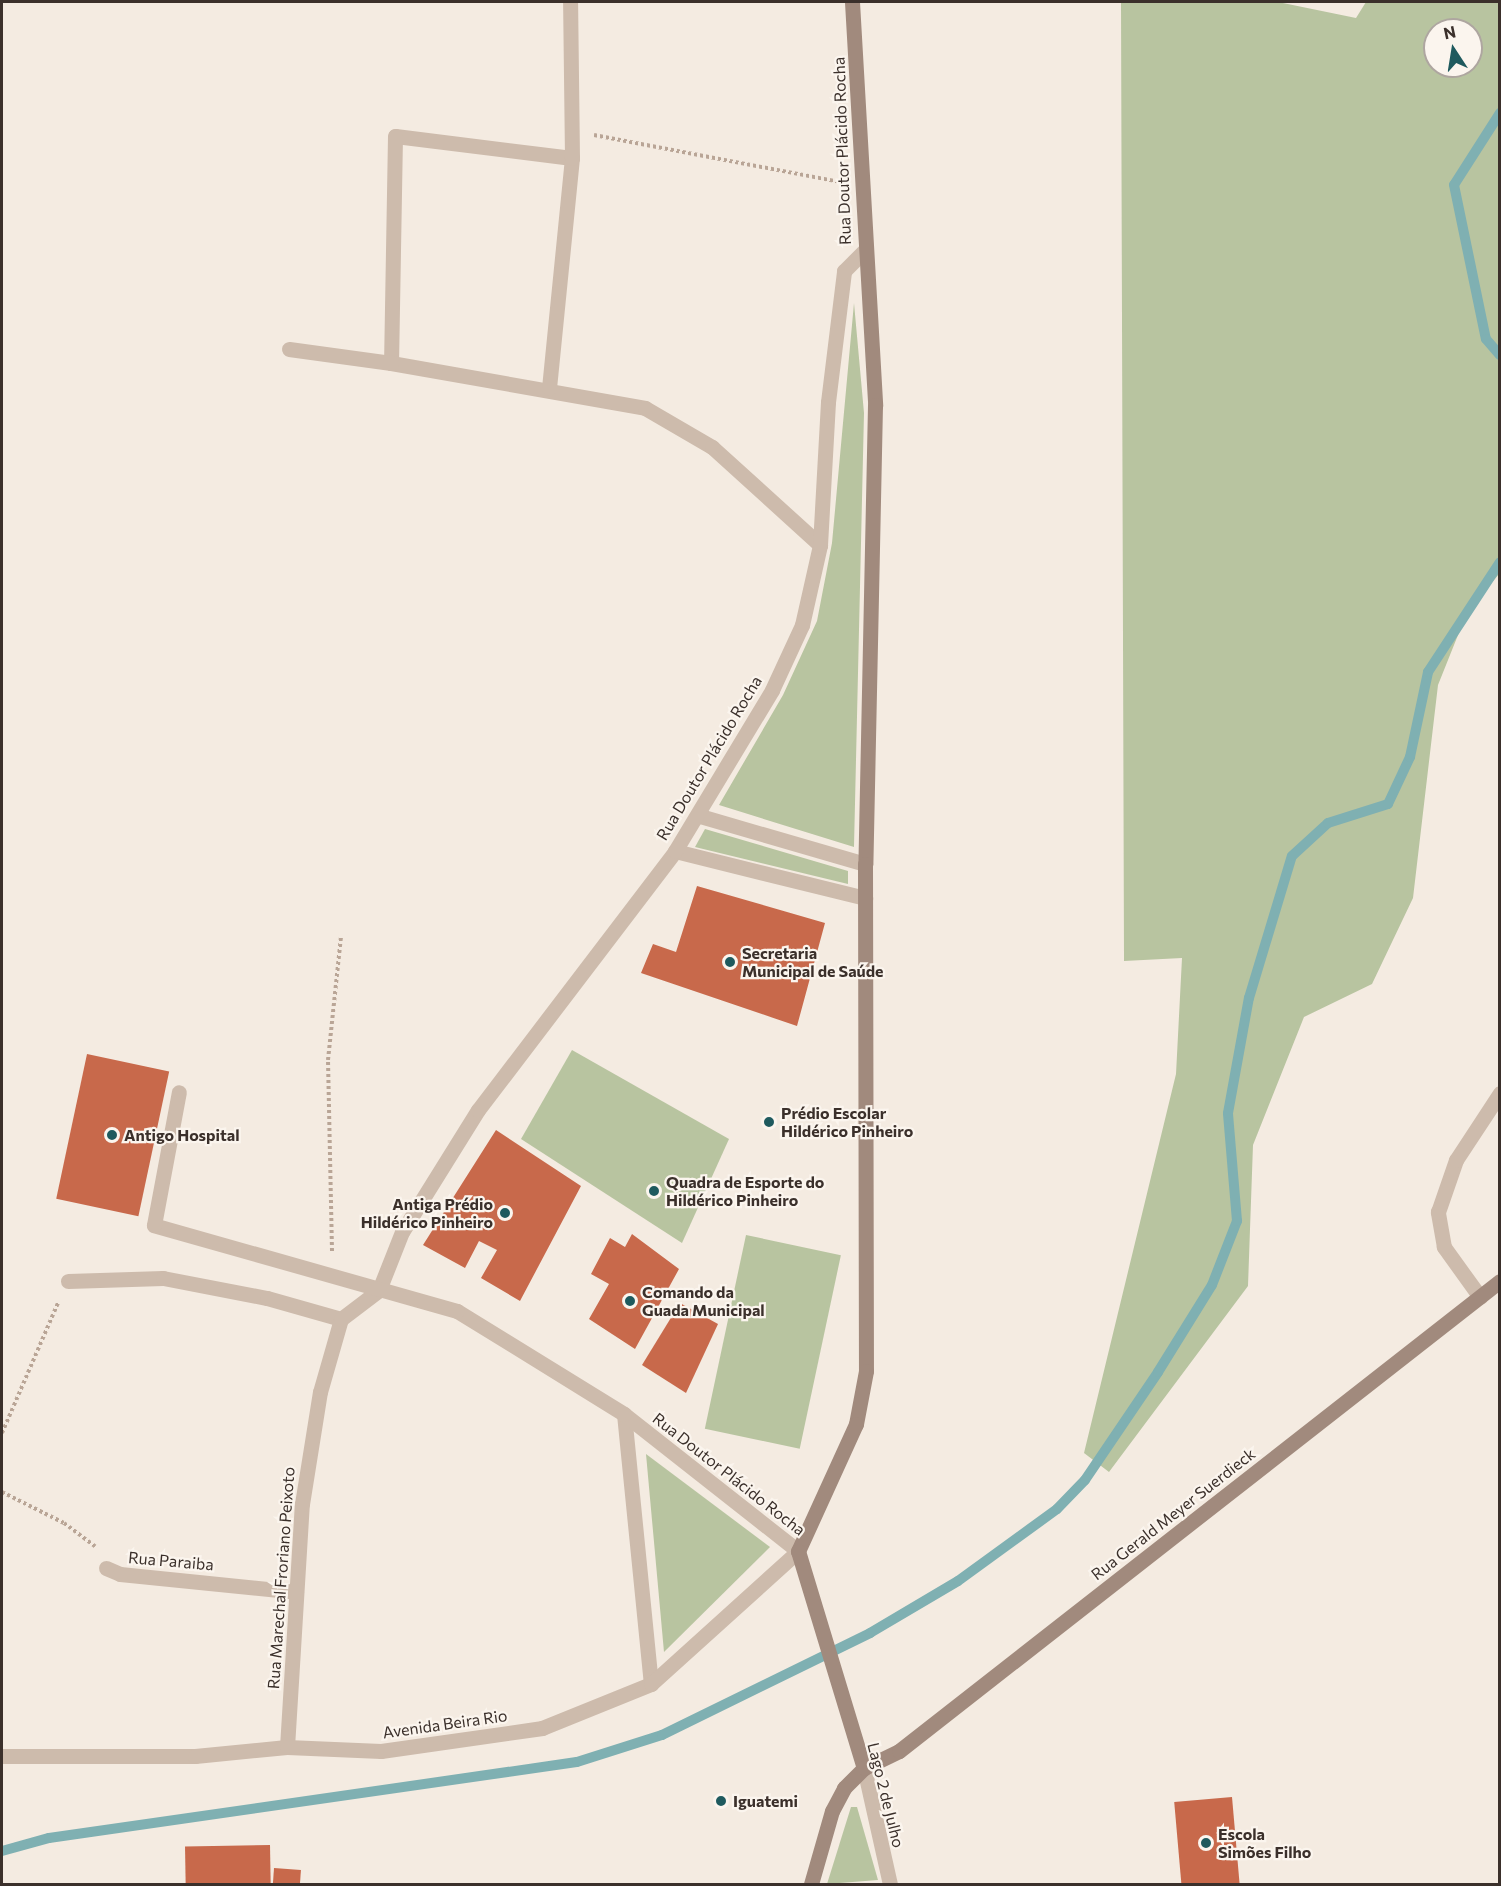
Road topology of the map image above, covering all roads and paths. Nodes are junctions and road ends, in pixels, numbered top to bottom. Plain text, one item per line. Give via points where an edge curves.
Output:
1 (570, 2) edge
2 (852, 2) edge
3 (573, 131) junction
4 (572, 158) junction
5 (861, 186) junction
6 (865, 250) junction
7 (289, 349) dead end
8 (391, 363) junction
9 (549, 388) junction
10 (820, 546) junction
11 (700, 816) junction
12 (675, 851) junction
13 (865, 864) junction
14 (865, 898) junction
15 (341, 937) dead end
16 (179, 1092) dead end
17 (1500, 1093) edge
18 (335, 1278) junction
19 (68, 1281) joint
20 (1500, 1281) edge
21 (379, 1290) junction
22 (1480, 1297) junction
23 (341, 1319) junction
24 (624, 1414) junction
25 (2, 1433) edge
26 (2, 1492) edge
27 (798, 1551) junction
28 (106, 1568) joint
29 (296, 1592) junction
30 (651, 1684) junction
31 (846, 1715) joint
32 (287, 1747) junction
33 (2, 1756) edge
34 (864, 1768) junction
35 (811, 1884) edge
36 (889, 1884) edge

1 - 3 street
2 - 5 street, Rua Doutor Plácido Rocha
3 - 4 street
3 - 5 path
4 - 8 street via 395,136
4 - 9 street
5 - 6 street, Rua Doutor Plácido Rocha
6 - 10 street, Rua Doutor Plácido Rocha via 844,271 828,402
6 - 13 street via 875,405
7 - 8 street
8 - 9 street
9 - 10 street via 622,401 686,428
10 - 11 street, Rua Doutor Plácido Rocha via 802,625
11 - 12 street, Rua Doutor Plácido Rocha
11 - 13 street
12 - 14 street
12 - 21 street, Rua Doutor Plácido Rocha via 478,1110 402,1232
13 - 14 street
14 - 27 street via 866,1371 856,1424
15 - 18 path via 328,1059
16 - 18 street via 154,1225
17 - 22 street via 1456,1160 1437,1212 1444,1247
18 - 21 street
19 - 23 street via 163,1278 267,1298
19 - 25 path
20 - 22 street, Rua Gerald Meyer Suerdieck
21 - 23 street
21 - 24 street, Rua Doutor Plácido Rocha via 457,1311
22 - 34 street, Rua Gerald Meyer Suerdieck via 899,1751
23 - 29 street, Rua Marechal Froriano Peixoto via 310,1444
24 - 27 street, Rua Doutor Plácido Rocha
24 - 30 street, Rua Doutor Plácido Rocha
26 - 28 path, Rua Paraiba via 92,1540
27 - 30 street, Avenida Beira Rio
27 - 31 street, Rua Doutor Plácido Rocha
28 - 29 street, Rua Paraiba via 120,1574
29 - 32 street, Rua Marechal Froriano Peixoto
30 - 32 street, Avenida Beira Rio via 585,1715 465,1743 381,1751
31 - 34 street, Lago 2 de Julho
32 - 33 street, Avenida Beira Rio via 195,1756
34 - 35 street via 844,1788 832,1811
34 - 36 street, Lago 2 de Julho

